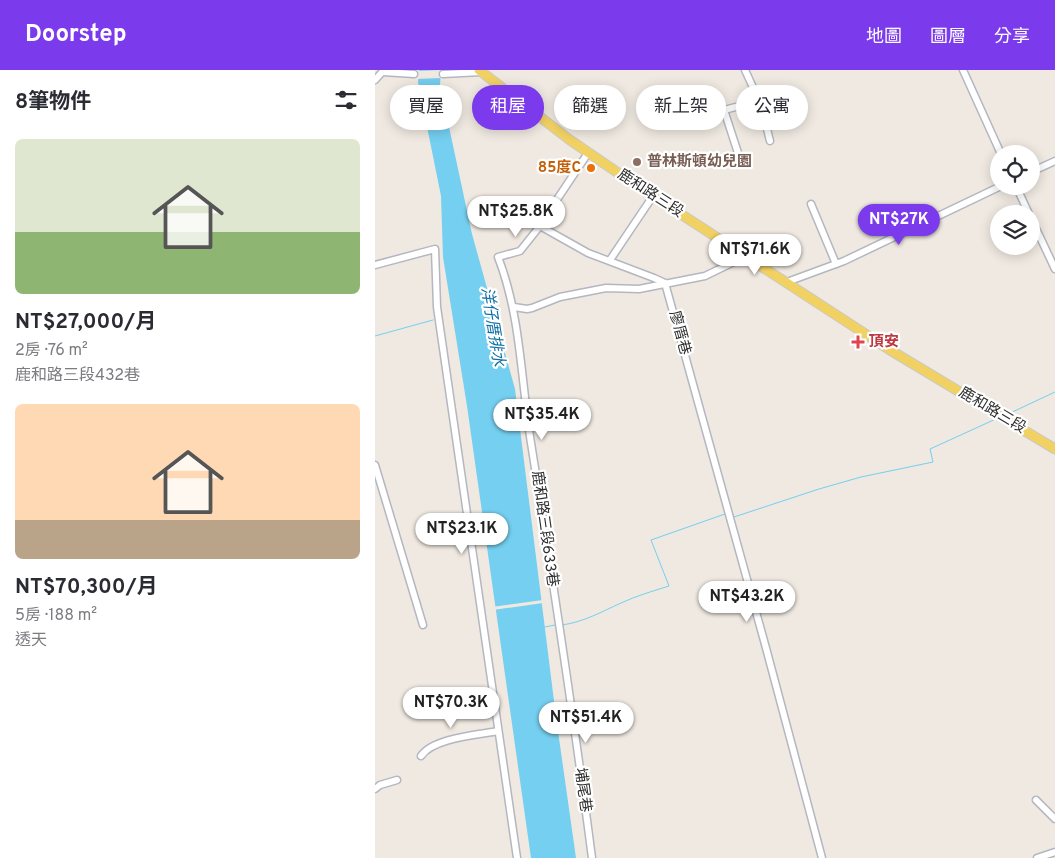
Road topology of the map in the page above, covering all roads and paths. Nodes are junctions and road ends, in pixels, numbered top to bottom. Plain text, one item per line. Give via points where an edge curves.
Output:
1 (745, 70) edge
2 (963, 70) edge
3 (384, 71) edge
4 (480, 71) edge
5 (414, 74) dead end
6 (443, 74) dead end
7 (375, 80) edge
8 (752, 85) edge
9 (726, 116) edge
10 (766, 130) edge
11 (769, 140) dead end
12 (997, 145) edge
13 (587, 153) junction
14 (739, 156) dead end
15 (1055, 161) edge
16 (1040, 168) edge
17 (990, 191) edge
18 (653, 196) junction
19 (811, 204) dead end
20 (548, 213) dead end
21 (1040, 237) edge
22 (746, 256) junction
23 (610, 260) junction
24 (836, 264) junction
25 (375, 265) edge
26 (1055, 269) edge
27 (787, 282) junction
28 (665, 283) junction
29 (514, 307) junction
30 (1055, 449) edge
31 (375, 465) edge
32 (423, 625) dead end
33 (559, 633) joint
34 (498, 731) junction
35 (421, 756) dead end
36 (397, 780) dead end
37 (375, 789) edge
38 (1036, 800) dead end
39 (1055, 819) edge
40 (1055, 852) edge
41 (517, 858) edge
42 (592, 858) edge
43 (821, 858) edge
44 (1037, 858) edge

1 - 8 street
2 - 12 street
3 - 5 street
3 - 7 street
4 - 6 street, 鹿和路三段
4 - 13 main road, 鹿和路三段
9 - 14 street
10 - 11 street
13 - 18 main road, 鹿和路三段
13 - 20 street
15 - 16 street
17 - 24 street
18 - 22 main road, 鹿和路三段
18 - 23 street
19 - 24 street
21 - 26 street
22 - 27 main road, 鹿和路三段
22 - 28 street via 705,276
23 - 28 street
23 - 29 street, 鹿和路三段633巷 via 588,253 540,226 520,251 498,257
24 - 27 street
25 - 34 street via 435,249 437,307
27 - 30 main road, 鹿和路三段 via 891,350
28 - 29 street via 639,289 606,288 560,297 532,308
28 - 43 street, 廖厝巷
29 - 33 street, 鹿和路三段633巷 via 527,420
31 - 32 street
33 - 42 street, 埔尾巷
34 - 35 street via 445,741
34 - 41 street
36 - 37 street
38 - 39 street
40 - 44 street

